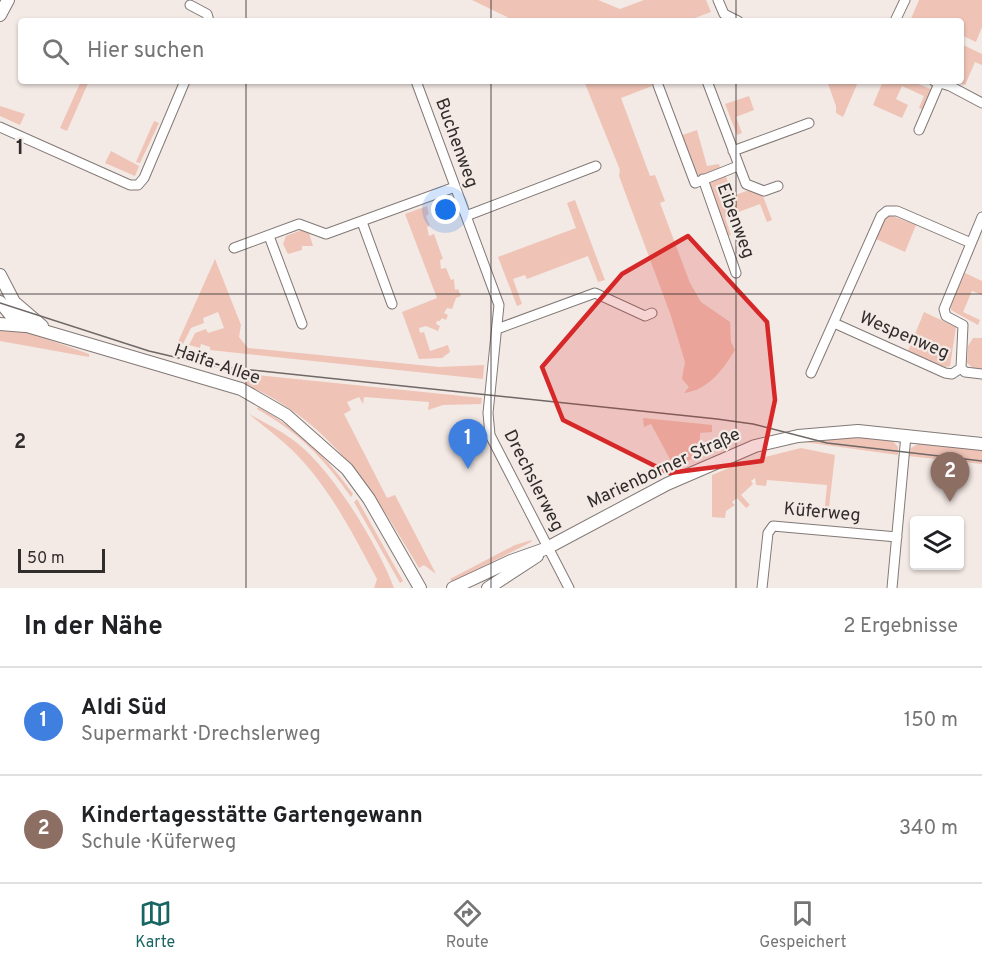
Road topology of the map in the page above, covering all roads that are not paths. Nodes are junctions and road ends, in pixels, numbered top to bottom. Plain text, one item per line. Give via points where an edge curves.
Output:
1 (8, 0) edge
2 (718, 0) edge
3 (905, 0) edge
4 (190, 5) dead end
5 (0, 15) edge
6 (207, 18) edge
7 (731, 18) edge
8 (896, 18) edge
9 (184, 84) edge
10 (415, 84) edge
11 (708, 84) edge
12 (937, 84) edge
13 (944, 84) edge
14 (658, 85) dead end
15 (982, 103) edge
16 (809, 123) dead end
17 (0, 127) edge
18 (919, 130) dead end
19 (733, 151) junction
20 (596, 166) dead end
21 (738, 166) junction
22 (703, 179) junction
23 (778, 186) dead end
24 (455, 187) junction
25 (466, 216) junction
26 (982, 217) edge
27 (362, 222) junction
28 (269, 236) junction
29 (971, 243) junction
30 (234, 248) dead end
31 (736, 273) dead end
32 (2, 280) edge
33 (0, 303) edge
34 (392, 304) dead end
35 (5, 313) edge
36 (652, 313) dead end
37 (834, 323) junction
38 (0, 324) edge
39 (30, 324) junction
40 (302, 324) dead end
41 (497, 329) junction
42 (961, 368) junction
43 (811, 373) dead end
44 (982, 374) edge
45 (490, 383) joint
46 (906, 435) junction
47 (982, 444) edge
48 (897, 537) junction
49 (547, 549) junction
50 (420, 588) edge
51 (453, 588) edge
52 (488, 588) edge
53 (569, 588) edge
54 (762, 588) edge
55 (892, 588) edge

1 - 5 street
2 - 7 street via 724,14
3 - 8 street
4 - 6 street via 203,10
9 - 17 street via 138,184 130,185
10 - 24 street, Buchenweg
11 - 19 street, Eibenweg
12 - 18 street
13 - 15 street
14 - 22 street, Eibenweg via 695,183
16 - 19 street
19 - 21 street, Eibenweg
20 - 25 street, Buchenweg
21 - 22 street, Eibenweg
21 - 23 street, Eibenweg via 746,184 764,191
22 - 31 street, Eibenweg
24 - 25 street, Buchenweg
24 - 27 street
25 - 41 street, Buchenweg via 498,301
26 - 29 street
27 - 28 street via 326,234 299,224
27 - 34 street
28 - 30 street
28 - 40 street
29 - 37 street, Wespenweg via 897,211 887,211
29 - 42 street via 944,304 946,316 964,328
32 - 33 street
32 - 39 street, Haifa-Allee
33 - 35 street
35 - 39 street
36 - 41 street via 645,316 595,293
37 - 42 street, Wespenweg via 945,373 952,374
37 - 43 street, Wespenweg
38 - 39 street
39 - 50 street, Haifa-Allee via 241,389 299,424 346,469 369,499
41 - 45 street, Buchenweg
42 - 44 street, Wespenweg
45 - 49 street, Drechslerweg via 490,435
46 - 47 street, Marienborner Straße
46 - 48 street
46 - 49 street, Marienborner Straße via 832,432 755,446 667,484
48 - 54 street, Küferweg via 773,526 768,533
48 - 55 street
49 - 51 street, Marienborner Straße
49 - 52 street, Marienborner Straße
49 - 53 street, Drechslerweg

